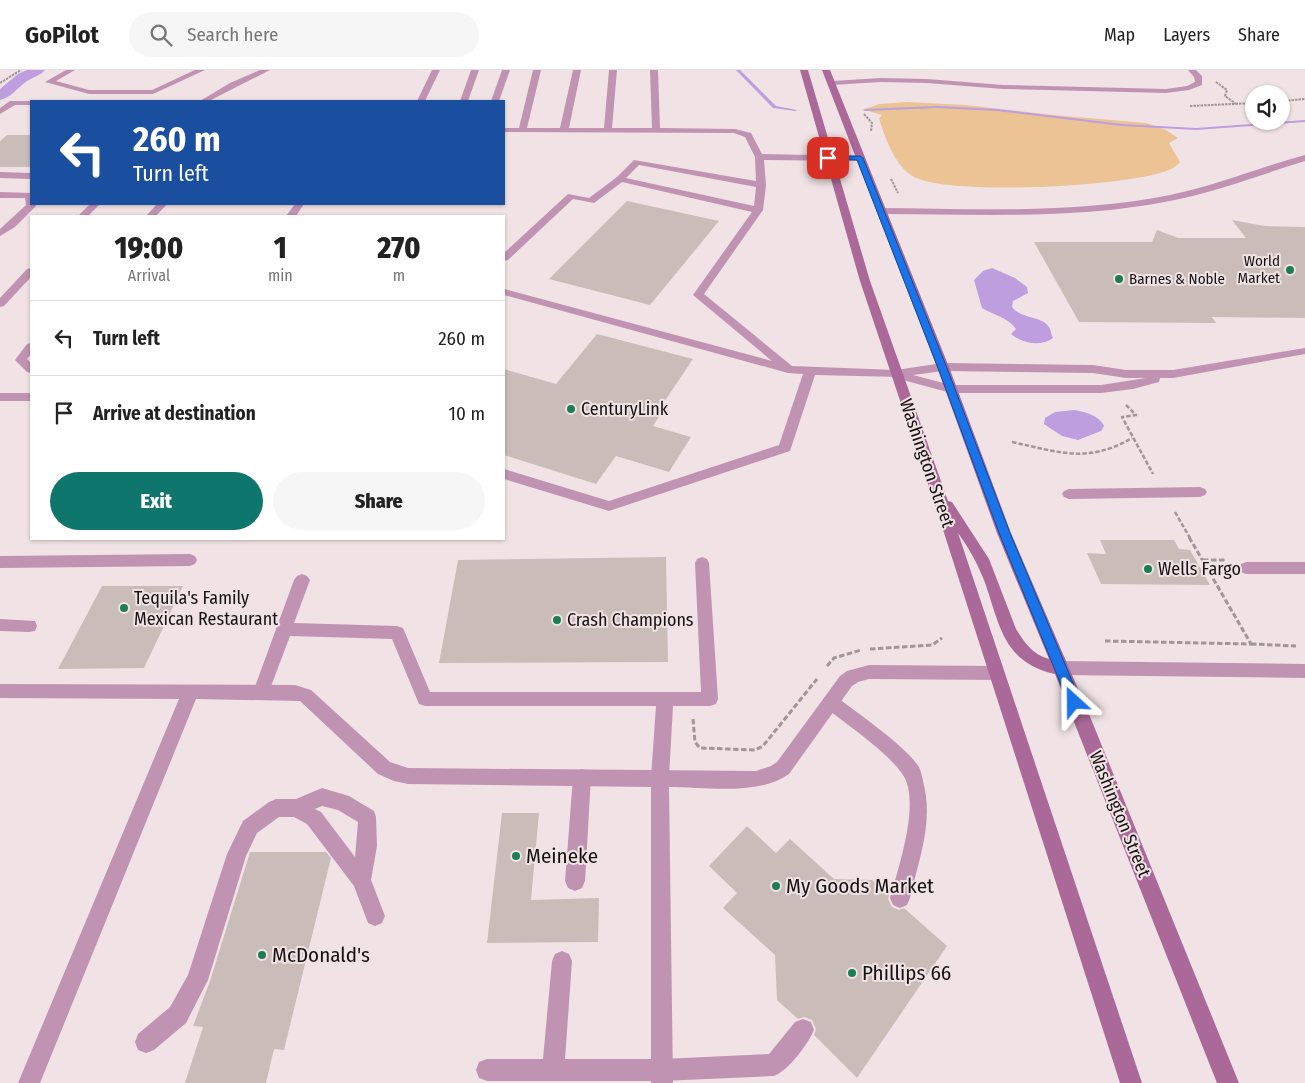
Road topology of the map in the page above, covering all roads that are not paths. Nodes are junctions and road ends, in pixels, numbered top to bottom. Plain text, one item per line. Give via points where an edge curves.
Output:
1 (71, 70) edge
2 (201, 70) edge
3 (266, 70) edge
4 (436, 70) edge
5 (475, 70) edge
6 (506, 70) edge
7 (537, 70) edge
8 (576, 70) edge
9 (613, 70) edge
10 (654, 70) edge
11 (804, 70) edge
12 (826, 70) edge
13 (875, 70) edge
14 (1195, 75) edge
15 (880, 80) junction
16 (832, 83) junction
17 (1160, 84) dead end
18 (1150, 91) junction
19 (206, 100) edge
20 (421, 100) edge
21 (464, 100) edge
22 (496, 100) edge
23 (30, 103) edge
24 (0, 112) edge
25 (608, 129) junction
26 (656, 129) junction
27 (505, 130) edge
28 (522, 130) junction
29 (564, 130) junction
30 (759, 157) junction
31 (828, 158) junction
32 (860, 158) junction
33 (1305, 158) edge
34 (0, 175) edge
35 (30, 176) edge
36 (620, 179) junction
37 (761, 185) junction
38 (0, 195) edge
39 (30, 200) edge
40 (31, 205) edge
41 (94, 205) edge
42 (161, 205) edge
43 (758, 210) junction
44 (880, 211) junction
45 (84, 215) edge
46 (152, 215) edge
47 (0, 232) edge
48 (505, 257) edge
49 (30, 272) edge
50 (505, 292) edge
51 (0, 304) edge
52 (30, 347) edge
53 (1305, 351) edge
54 (30, 368) edge
55 (943, 368) junction
56 (792, 370) junction
57 (810, 372) junction
58 (896, 374) junction
59 (1173, 374) junction
60 (951, 389) junction
61 (0, 397) edge
62 (30, 397) edge
63 (505, 474) edge
64 (935, 488) junction
65 (1200, 492) dead end
66 (1069, 494) dead end
67 (190, 560) dead end
68 (0, 562) edge
69 (702, 563) dead end
70 (1246, 568) dead end
71 (1305, 568) edge
72 (302, 580) dead end
73 (0, 626) edge
74 (29, 626) dead end
75 (285, 629) junction
76 (1059, 668) junction
77 (1305, 671) edge
78 (996, 673) junction
79 (0, 691) edge
80 (190, 692) junction
81 (262, 692) junction
82 (664, 699) junction
83 (831, 702) junction
84 (582, 777) junction
85 (660, 778) junction
86 (296, 808) junction
87 (360, 880) junction
88 (575, 881) dead end
89 (900, 898) dead end
90 (375, 916) dead end
91 (562, 961) dead end
92 (803, 1030) dead end
93 (146, 1042) dead end
94 (487, 1070) dead end
95 (553, 1070) junction
96 (662, 1077) edge
97 (29, 1083) edge
98 (1131, 1083) edge
99 (1228, 1083) edge

1 - 2 street via 49,82 89,92 153,92
3 - 19 street
4 - 20 street
5 - 21 street
6 - 22 street
7 - 28 street
8 - 29 street
9 - 25 street
10 - 26 street
11 - 31 main road, Washington Street
12 - 16 main road, Washington Street
13 - 15 street
14 - 18 street via 1199,82 1189,88
15 - 16 street
15 - 18 street
16 - 32 main road, Washington Street
17 - 18 street
23 - 24 street via 13,103
25 - 26 street
25 - 29 street
26 - 30 street via 735,131 748,135
27 - 28 street
28 - 29 street
30 - 31 street
30 - 37 street
31 - 32 street
31 - 58 main road, Washington Street
32 - 44 main road, Washington Street
33 - 44 street via 1169,198 1102,207 1026,211
34 - 35 street
36 - 37 street via 637,162
36 - 43 street
36 - 48 street via 591,202 571,196
37 - 43 street
38 - 39 street via 29,195
40 - 47 street via 17,225
41 - 45 street
42 - 46 street
43 - 56 street via 698,295
44 - 55 main road, Washington Street
49 - 51 street
50 - 56 street
52 - 54 street via 21,360
53 - 59 street
55 - 58 street
55 - 59 street via 1093,369 1126,374
55 - 60 main road, Washington Street
56 - 57 street
57 - 58 street
57 - 63 street via 785,448 776,452 609,506
58 - 60 street
58 - 64 main road, Washington Street
59 - 60 street via 1133,385 1101,389
60 - 76 main road, Washington Street via 1004,533
61 - 62 street
64 - 76 main road via 984,562 1003,616 1019,648 1037,663
64 - 78 main road, Washington Street
65 - 66 street
67 - 68 street
69 - 82 street via 710,699
70 - 71 street
72 - 75 street
73 - 74 street
75 - 81 street
75 - 82 street via 397,633 425,699
76 - 77 street
76 - 99 main road, Washington Street
78 - 83 street via 869,672 846,681
78 - 98 main road, Washington Street
79 - 80 street
80 - 81 street
80 - 97 street
81 - 84 street via 305,695 362,749 394,773 408,776
82 - 85 street
83 - 85 street via 776,773 756,778
83 - 89 street via 894,752 912,772 918,796 919,821
84 - 85 street
84 - 88 street
85 - 96 street
86 - 87 street via 314,818
86 - 87 street via 322,797 342,802 367,817 367,846
86 - 93 street via 276,808 250,827 237,854 197,980 178,1015
87 - 90 street
91 - 95 street
92 - 96 street via 774,1065
94 - 95 street
95 - 96 street

